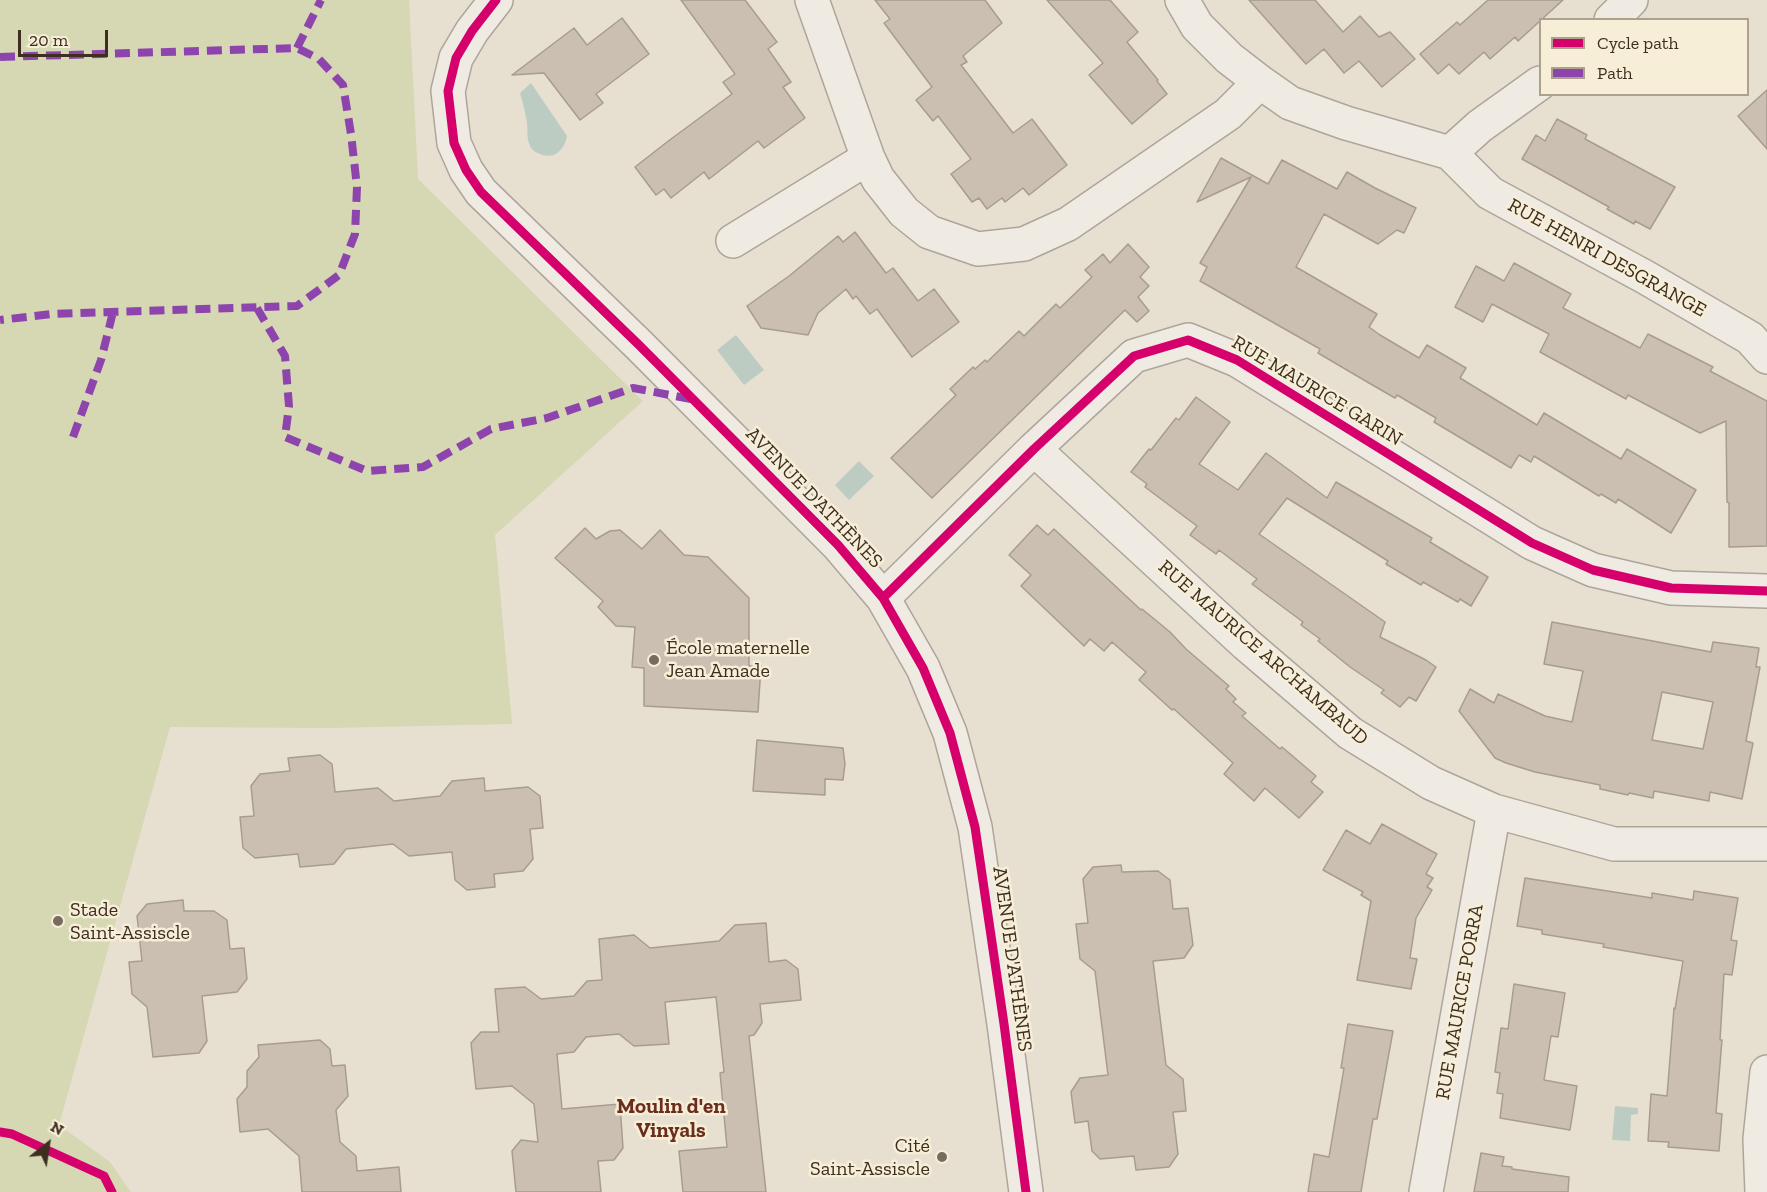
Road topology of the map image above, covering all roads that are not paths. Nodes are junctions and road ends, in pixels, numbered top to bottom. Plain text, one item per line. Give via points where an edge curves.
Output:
1 (496, 0) edge
2 (812, 0) edge
3 (1182, 0) edge
4 (1631, 0) edge
5 (1613, 18) edge
6 (1260, 82) junction
7 (1539, 84) edge
8 (1450, 153) junction
9 (868, 158) junction
10 (734, 240) dead end
11 (1767, 357) edge
12 (1034, 449) junction
13 (1767, 591) edge
14 (883, 598) junction
15 (1494, 811) junction
16 (1767, 844) edge
17 (1767, 1072) edge
18 (1026, 1192) edge
19 (1426, 1192) edge
20 (1762, 1192) edge

1 - 14 street, AVENUE D'ATHÈNES via 456,58 448,91 454,143 466,170 481,192 838,545
2 - 9 street
3 - 6 street via 1197,26
4 - 5 street
6 - 8 street via 1290,103
6 - 9 street via 1228,114 1068,224 1024,244 978,249 929,232 904,212 878,179
7 - 8 street
8 - 11 street, RUE HENRI DESGRANGE via 1490,193 1750,338
9 - 10 street
12 - 13 street, RUE MAURICE GARIN via 1134,356 1188,340 1237,360 1532,543 1593,570 1671,588
12 - 14 street, RUE MAURICE GARIN
12 - 15 street, RUE MAURICE ARCHAMBAUD via 1246,644 1350,733 1431,783
14 - 18 street, AVENUE D'ATHÈNES via 923,668 950,733 975,827
15 - 16 street, RUE MAURICE ARCHAMBAUD via 1614,844
15 - 19 street, RUE MAURICE PORRA
17 - 20 street via 1760,1139

